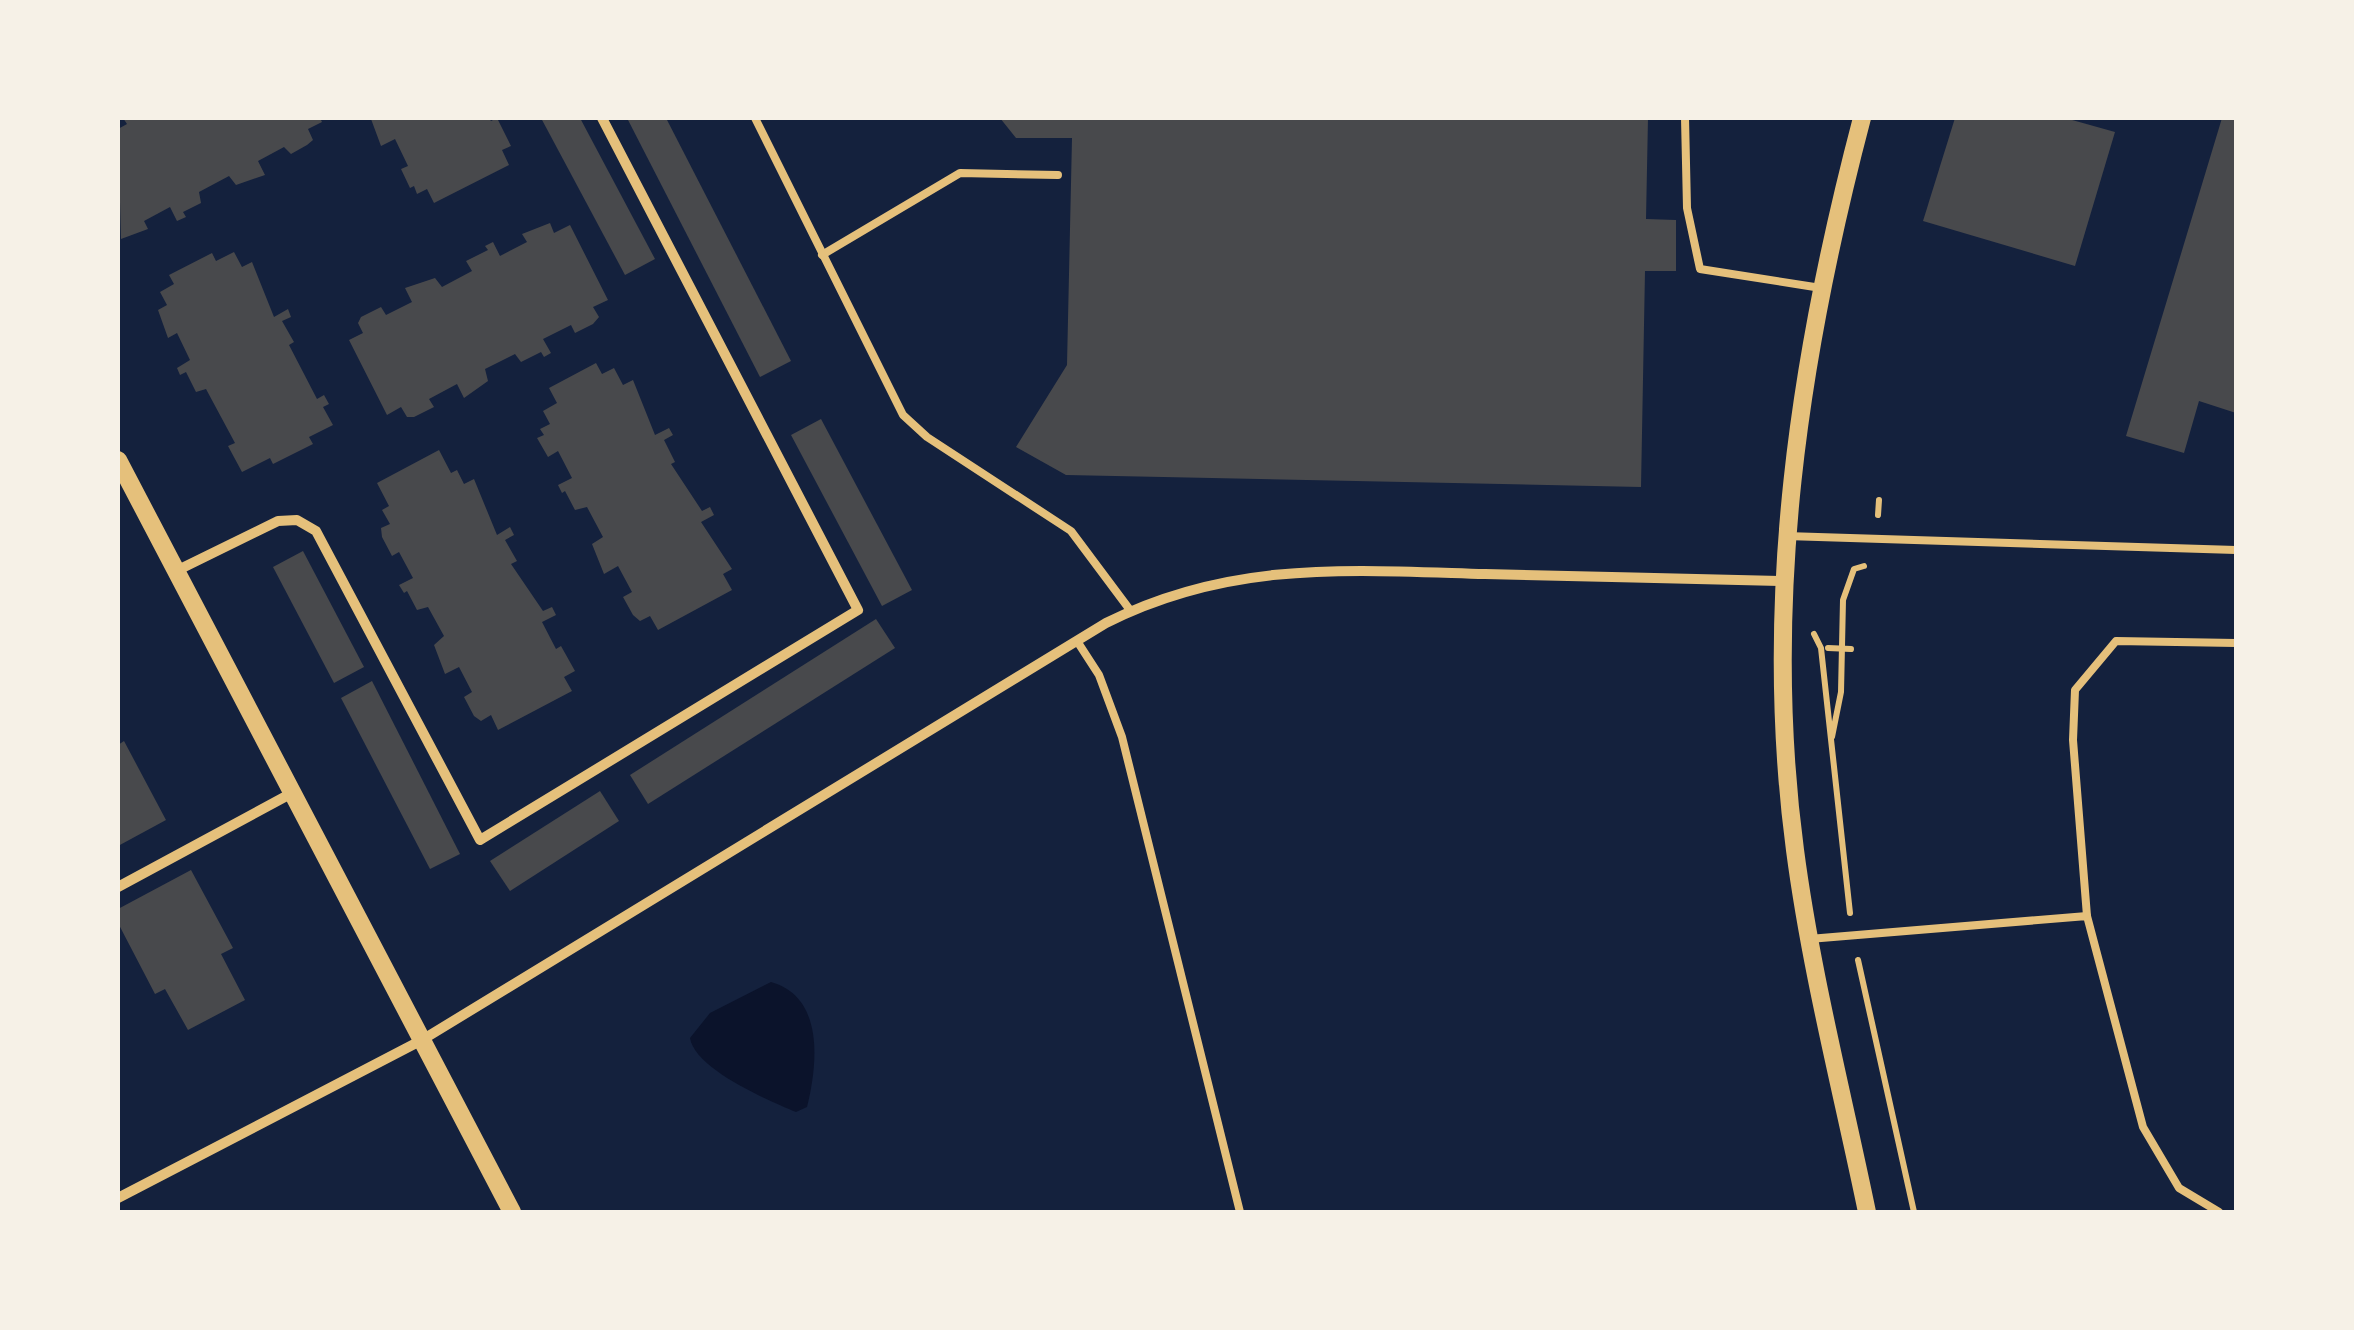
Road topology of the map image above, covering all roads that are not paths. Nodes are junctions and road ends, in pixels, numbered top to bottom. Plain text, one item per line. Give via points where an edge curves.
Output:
1 (602, 118) edge
2 (755, 118) edge
3 (1685, 118) edge
4 (1862, 118) edge
5 (1058, 176) dead end
6 (822, 254) junction
7 (1823, 288) junction
8 (118, 460) edge
9 (1785, 536) junction
10 (2236, 550) edge
11 (176, 570) junction
12 (1782, 581) junction
13 (1130, 610) junction
14 (1077, 640) junction
15 (2236, 643) edge
16 (292, 793) junction
17 (118, 887) edge
18 (2087, 916) junction
19 (1809, 939) junction
20 (422, 1040) junction
21 (118, 1198) edge
22 (512, 1212) edge
23 (1240, 1212) edge
24 (1866, 1212) edge
25 (2219, 1212) edge

1 - 11 street via 858,610 480,840 316,531 297,520 278,520
2 - 6 lane
3 - 7 lane via 1687,208 1700,268
4 - 7 street
5 - 6 lane via 960,173
6 - 13 lane via 902,415 1071,532
7 - 9 street
8 - 11 street
9 - 10 lane
9 - 12 street
11 - 16 street
12 - 13 street via 1295,571 1191,588
12 - 19 street via 1789,800
13 - 14 street
14 - 20 street
14 - 23 lane via 1100,675 1122,737
15 - 18 lane via 2116,640 2075,690
16 - 17 street
16 - 20 street
18 - 19 lane
18 - 25 lane via 2142,1127 2179,1188
19 - 24 street
20 - 21 street
20 - 22 street

